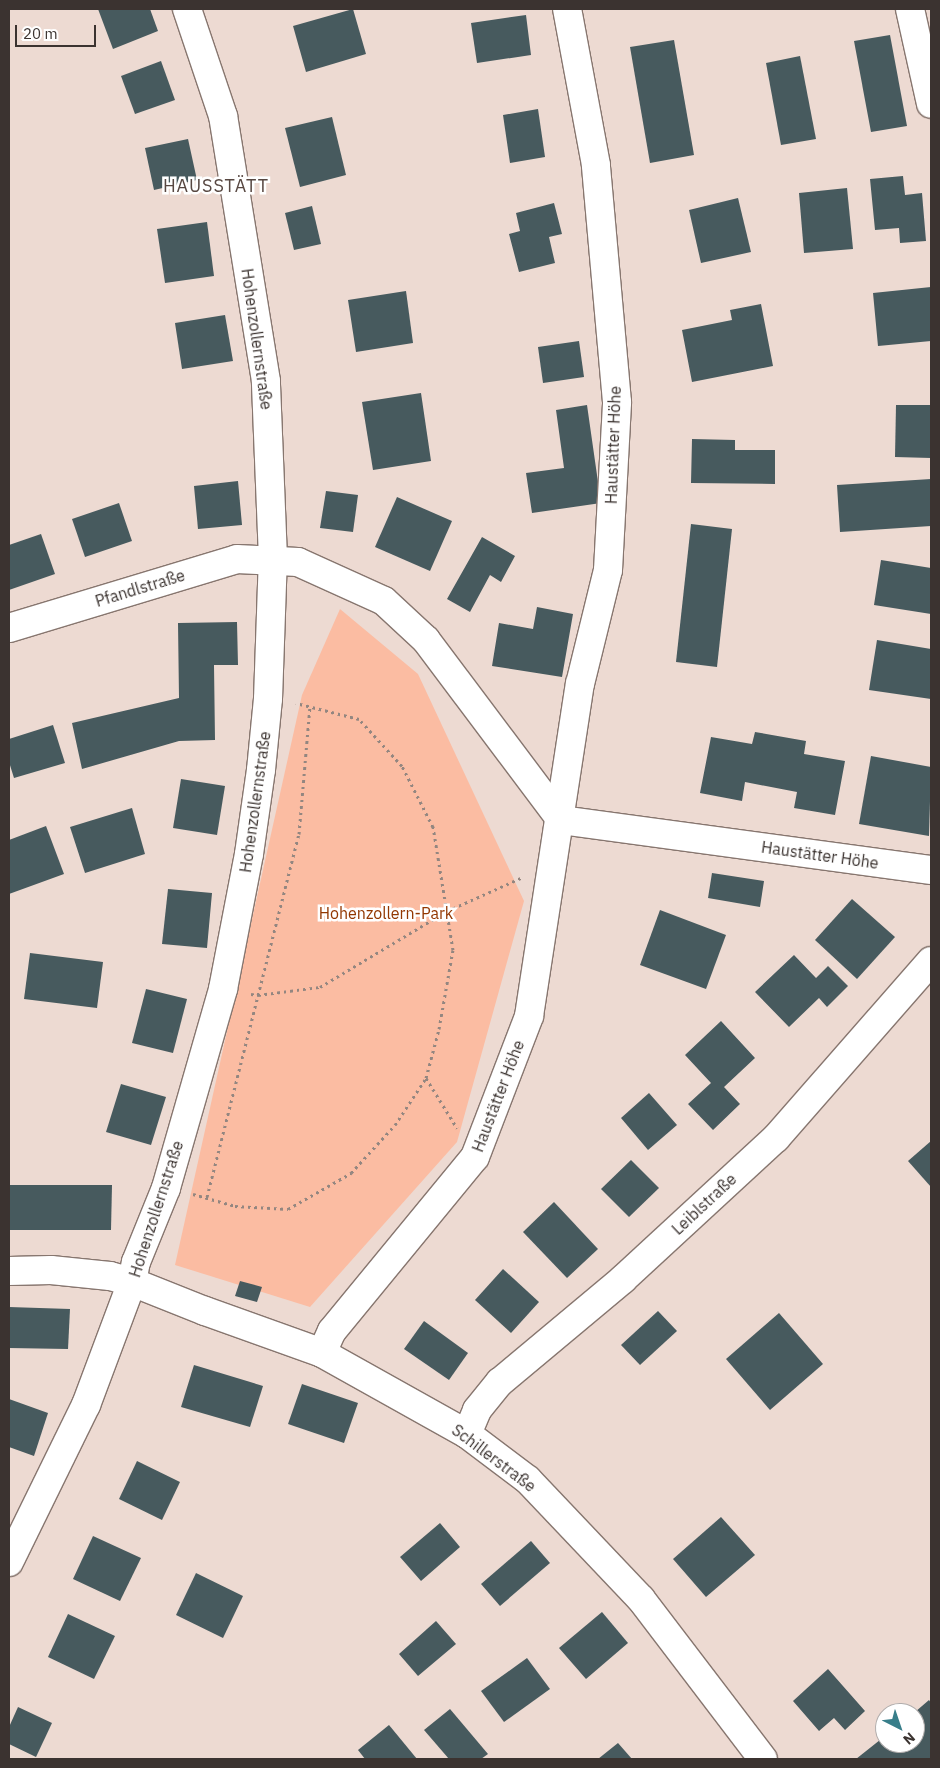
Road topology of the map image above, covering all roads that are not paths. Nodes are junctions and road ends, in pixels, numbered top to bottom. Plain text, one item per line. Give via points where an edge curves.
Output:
1 (187, 9) edge
2 (566, 9) edge
3 (910, 9) edge
4 (931, 104) edge
5 (273, 560) junction
6 (9, 628) edge
7 (561, 820) junction
8 (931, 870) edge
9 (931, 961) edge
10 (9, 1271) edge
11 (132, 1282) junction
12 (322, 1353) junction
13 (467, 1434) junction
14 (9, 1562) edge
15 (763, 1759) edge

1 - 5 street, Hohenzollernstraße via 223,116 265,371
2 - 7 street, Haustätter Höhe via 596,165 617,402 608,570 580,684
3 - 4 street
5 - 6 street, Pfandlstraße via 237,559
5 - 7 street via 298,562 384,602 426,640
5 - 11 street, Hohenzollernstraße via 262,770 223,989 166,1188 136,1262
7 - 8 street, Haustätter Höhe
7 - 12 street, Haustätter Höhe via 529,1016 475,1157 332,1330
9 - 13 street, Leiblstraße via 776,1138 623,1279 500,1382 478,1410
10 - 11 street, Schillerstraße via 51,1270 110,1276
11 - 12 street, Schillerstraße
11 - 14 street, Hohenzollernstraße via 86,1405
12 - 13 street, Schillerstraße
13 - 15 street, Schillerstraße via 528,1480 641,1599

